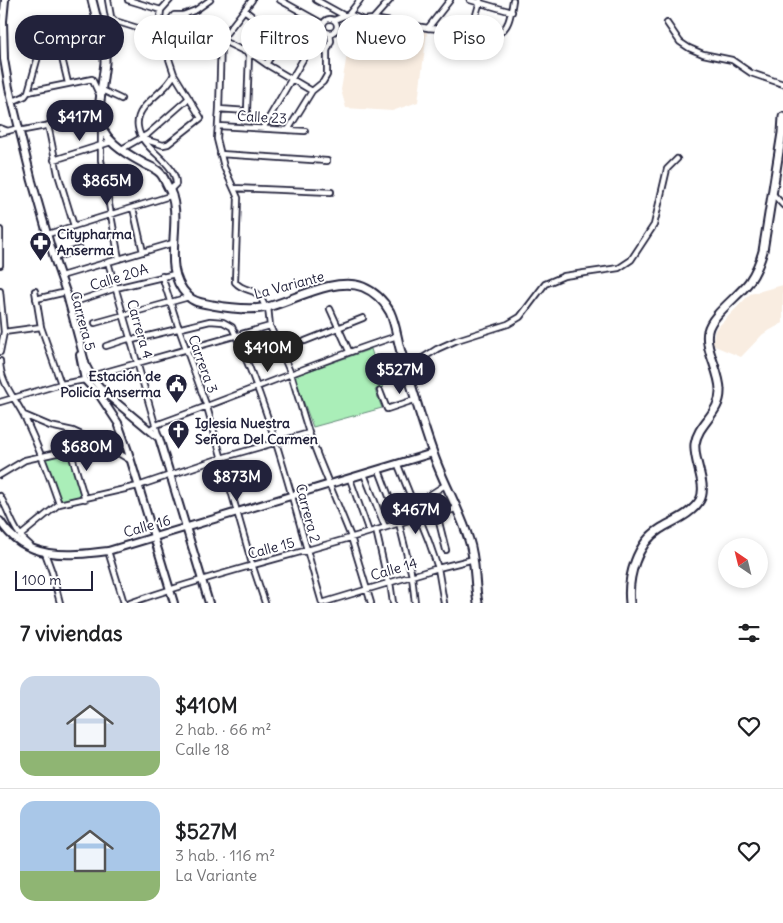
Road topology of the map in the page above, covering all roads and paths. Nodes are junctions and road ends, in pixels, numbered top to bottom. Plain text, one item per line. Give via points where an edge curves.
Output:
1 (5, 0) edge
2 (92, 0) edge
3 (108, 0) edge
4 (128, 0) edge
5 (170, 0) edge
6 (210, 0) edge
7 (252, 0) edge
8 (280, 0) edge
9 (316, 0) edge
10 (360, 0) edge
11 (390, 0) edge
12 (450, 0) edge
13 (470, 0) edge
14 (513, 0) edge
15 (480, 1) edge
16 (324, 2) edge
17 (161, 10) junction
18 (244, 10) junction
19 (512, 12) junction
20 (161, 15) edge
21 (183, 15) edge
22 (251, 15) edge
23 (307, 15) edge
24 (347, 15) joint
25 (377, 15) edge
26 (475, 15) edge
27 (337, 19) edge
28 (327, 20) edge
29 (334, 20) junction
30 (666, 23) dead end
31 (134, 27) edge
32 (231, 27) edge
33 (424, 27) edge
34 (428, 28) junction
35 (434, 29) edge
36 (504, 30) edge
37 (327, 31) edge
38 (330, 34) junction
39 (328, 51) joint
40 (37, 60) edge
41 (63, 60) edge
42 (169, 60) edge
43 (220, 60) edge
44 (250, 60) edge
45 (260, 60) edge
46 (269, 60) edge
47 (303, 60) edge
48 (0, 62) edge
49 (266, 64) junction
50 (174, 74) junction
51 (292, 78) junction
52 (68, 83) junction
53 (783, 84) edge
54 (312, 91) junction
55 (27, 94) junction
56 (101, 94) junction
57 (11, 98) junction
58 (189, 98) junction
59 (121, 99) dead end
60 (219, 109) junction
61 (98, 116) junction
62 (783, 118) edge
63 (48, 126) junction
64 (218, 126) junction
65 (101, 127) junction
66 (0, 128) edge
67 (263, 128) junction
68 (17, 130) junction
69 (288, 130) junction
70 (8, 131) junction
71 (305, 131) dead end
72 (0, 133) edge
73 (142, 138) junction
74 (111, 142) junction
75 (102, 145) junction
76 (120, 150) junction
77 (220, 154) junction
78 (677, 159) dead end
79 (54, 160) junction
80 (327, 161) dead end
81 (234, 188) junction
82 (331, 192) dead end
83 (172, 193) junction
84 (772, 193) junction
85 (783, 205) edge
86 (133, 208) junction
87 (111, 215) junction
88 (74, 226) junction
89 (0, 230) edge
90 (48, 234) junction
91 (173, 243) junction
92 (80, 249) dead end
93 (143, 252) junction
94 (54, 258) junction
95 (119, 259) junction
96 (108, 262) junction
97 (0, 265) edge
98 (175, 274) junction
99 (61, 276) junction
100 (162, 276) junction
101 (116, 288) junction
102 (0, 291) edge
103 (35, 291) dead end
104 (62, 293) junction
105 (189, 297) junction
106 (36, 299) junction
107 (170, 302) junction
108 (69, 304) junction
109 (267, 307) junction
110 (330, 309) dead end
111 (124, 314) junction
112 (363, 318) dead end
113 (95, 323) dead end
114 (270, 326) junction
115 (41, 327) junction
116 (338, 328) junction
117 (179, 329) junction
118 (4, 332) junction
119 (236, 336) junction
120 (397, 336) junction
121 (132, 339) junction
122 (305, 341) dead end
123 (106, 346) dead end
124 (186, 350) junction
125 (349, 351) junction
126 (0, 352) edge
127 (0, 361) edge
128 (137, 363) junction
129 (407, 368) junction
130 (291, 374) junction
131 (88, 378) junction
132 (61, 384) junction
133 (258, 387) junction
134 (380, 391) dead end
135 (13, 398) junction
136 (416, 400) junction
137 (0, 402) edge
138 (207, 407) junction
139 (24, 415) junction
140 (156, 425) junction
141 (149, 430) junction
142 (309, 433) junction
143 (159, 438) junction
144 (276, 443) junction
145 (433, 453) junction
146 (41, 456) junction
147 (221, 458) junction
148 (131, 460) junction
149 (398, 465) junction
150 (379, 470) junction
151 (364, 474) junction
152 (0, 475) edge
153 (171, 476) junction
154 (350, 479) junction
155 (330, 485) junction
156 (445, 485) junction
157 (138, 486) junction
158 (0, 496) edge
159 (292, 496) junction
160 (85, 499) junction
161 (59, 504) junction
162 (456, 509) junction
163 (238, 513) junction
164 (437, 514) junction
165 (418, 516) junction
166 (0, 521) edge
167 (399, 523) junction
168 (385, 527) junction
169 (186, 528) junction
170 (376, 530) junction
171 (370, 532) junction
172 (154, 536) junction
173 (351, 537) junction
174 (20, 539) junction
175 (306, 550) junction
176 (446, 550) dead end
177 (40, 551) junction
178 (108, 551) junction
179 (474, 559) junction
180 (252, 564) junction
181 (438, 568) junction
182 (412, 576) junction
183 (202, 580) junction
184 (389, 583) junction
185 (169, 589) junction
186 (367, 589) junction
187 (60, 603) edge
188 (124, 603) edge
189 (130, 603) edge
190 (174, 603) edge
191 (209, 603) edge
192 (265, 603) edge
193 (322, 603) edge
194 (371, 603) edge
195 (393, 603) edge
196 (416, 603) edge
197 (444, 603) edge
198 (478, 603) edge
199 (630, 603) edge

1 - 57 street, Carrera 5 via 4,59
2 - 56 main road via 104,51
3 - 31 street via 111,18
4 - 17 street
5 - 17 street
6 - 21 street
7 - 18 street
8 - 23 street
9 - 16 street
10 - 24 street
11 - 25 street
12 - 34 street
13 - 15 street
14 - 19 street
15 - 19 street
15 - 26 street
16 - 24 street
17 - 20 street
18 - 22 street
18 - 32 street
19 - 36 street
27 - 29 street
28 - 29 street
29 - 38 street via 337,29
30 - 53 street via 680,42 689,48 732,60 751,73
33 - 34 street
34 - 35 street
37 - 38 street
38 - 39 street
39 - 54 street via 327,75
40 - 55 street
41 - 52 street
42 - 50 street
43 - 60 street
44 - 60 street via 247,111
45 - 49 street
46 - 49 street
47 - 51 street
48 - 68 street, Carrera 5
49 - 51 street
50 - 58 street
50 - 73 street via 139,116
51 - 54 street
51 - 67 street
52 - 55 street
52 - 56 street via 92,79
54 - 69 street
55 - 57 street via 16,100
56 - 59 street
56 - 61 main road
57 - 68 street, Carrera 5
58 - 73 street
58 - 73 street via 201,118 180,136 164,145
60 - 64 street
61 - 63 street
61 - 65 main road
62 - 84 main road
63 - 68 street
63 - 79 street
64 - 67 street, Calle 23
64 - 77 street via 216,139
65 - 74 main road
65 - 75 street
66 - 70 street
67 - 69 street, Calle 23
68 - 70 street
68 - 90 street, Carrera 5
68 - 104 street, Carrera 5
69 - 71 street, Calle 23
70 - 72 street
73 - 76 street
73 - 83 street via 175,176
74 - 75 street
74 - 76 main road
75 - 79 street
75 - 87 street via 101,160
76 - 83 main road via 159,172
77 - 80 street
77 - 81 street
78 - 129 street via 668,169 654,225 631,260 619,268 564,276 545,284 520,317 437,348
79 - 88 street
81 - 82 street
81 - 109 street via 238,198 234,279 241,287 257,292
83 - 86 street
83 - 91 main road via 176,217
84 - 85 street
84 - 199 main road via 763,251 755,272 708,331 708,344 720,382 720,396 695,444 701,498 694,508 652,535 643,545 632,575
86 - 87 street
86 - 93 street
87 - 88 street
87 - 95 street
88 - 90 street
89 - 97 street
90 - 94 street, Carrera 5
91 - 93 street
91 - 98 main road
92 - 94 street
93 - 95 street
94 - 99 street, Carrera 5
95 - 96 street
96 - 99 street
96 - 101 street, Carrera 4
98 - 100 street, Calle 20A
98 - 105 main road
99 - 108 street, Carrera 5
100 - 101 street, Calle 20A
100 - 107 street, Carrera 3
101 - 108 street, Calle 20A
101 - 111 street, Carrera 4
102 - 118 street
103 - 106 street
104 - 106 street
104 - 131 street, Carrera 5
105 - 107 street
105 - 109 main road, La Variante via 199,303 223,307
106 - 115 street
107 - 111 street
107 - 117 street, Carrera 3
108 - 131 street, Carrera 5
109 - 114 street
109 - 120 main road, La Variante via 320,289 360,286 373,292 389,310
110 - 116 street
111 - 113 street
111 - 121 street, Carrera 4
112 - 116 street
114 - 119 street
114 - 130 street
115 - 118 street
115 - 132 street
116 - 122 street
116 - 125 street
117 - 119 street, Carrera 2 via 210,321 223,322 232,327
117 - 121 street
117 - 124 street, Carrera 3
118 - 126 street
119 - 124 street
119 - 133 street, Carrera 2
120 - 125 street
120 - 129 main road, La Variante
121 - 123 street
121 - 128 street, Carrera 4
124 - 128 street
124 - 138 street, Carrera 3
125 - 130 street
127 - 135 street
128 - 131 street
128 - 140 street, Carrera 4
129 - 136 main road, La Variante
130 - 133 street
130 - 142 street
131 - 132 street
131 - 141 street, Carrera 5
131 - 148 street, Carrera 5 via 118,423
132 - 135 street
133 - 138 street
133 - 144 street, Carrera 2
134 - 136 street via 387,409
135 - 137 street
135 - 139 street
136 - 145 main road, La Variante
138 - 140 street
138 - 147 street, Carrera 3
139 - 146 street
139 - 148 street via 50,426 73,430
140 - 141 street
140 - 143 street, Carrera 4
141 - 143 street, Carrera 5
142 - 144 street
142 - 155 street
143 - 153 street, Carrera 4
144 - 147 street
144 - 159 street, Carrera 2
145 - 149 street, Calle 16
145 - 156 main road, La Variante
146 - 152 street via 24,460
146 - 160 street via 70,450
146 - 161 street
147 - 153 street
147 - 163 street, Carrera 3
148 - 157 street, Carrera 5
149 - 150 street, Calle 16
149 - 165 street
150 - 151 street, Calle 16
150 - 167 street
151 - 154 street, Calle 16
151 - 168 street
153 - 157 street
153 - 169 street, Carrera 4
154 - 155 street, Calle 16
154 - 171 street
155 - 159 street, Calle 16
155 - 173 street
156 - 162 main road, La Variante
156 - 164 street via 428,496
157 - 160 street
157 - 172 street, Carrera 5
158 - 174 street
159 - 163 street, Calle 16
159 - 175 street, Carrera 2
160 - 161 street
161 - 174 street
162 - 164 street
162 - 179 main road, La Variante
163 - 169 street, Calle 16
163 - 180 street, Carrera 3
164 - 176 street
165 - 167 street, Calle 15
165 - 181 street
166 - 174 street via 6,530
167 - 168 street, Calle 15
167 - 182 street
168 - 170 street, Calle 15
169 - 172 street, Calle 16
169 - 183 street, Carrera 4
170 - 171 street, Calle 15
170 - 184 street
171 - 173 street, Calle 15
172 - 178 street, Calle 16
172 - 185 street, Carrera 5
173 - 175 street, Calle 15
173 - 186 street
174 - 177 street
175 - 180 street, Calle 15
175 - 193 street, Carrera 2
177 - 178 street, Calle 16 via 78,554
177 - 187 street via 52,572
178 - 188 street
179 - 181 street, Calle 14
179 - 198 main road, La Variante
180 - 183 street, Calle 15
180 - 192 street, Carrera 3
181 - 182 street, Calle 14
181 - 197 street
182 - 184 street, Calle 14
182 - 196 street
183 - 185 street, Calle 15
183 - 191 street, Carrera 4
184 - 186 street, Calle 14
184 - 195 street
185 - 189 street, Calle 15
185 - 190 street, Carrera 5
186 - 193 street, Calle 14
186 - 194 street

